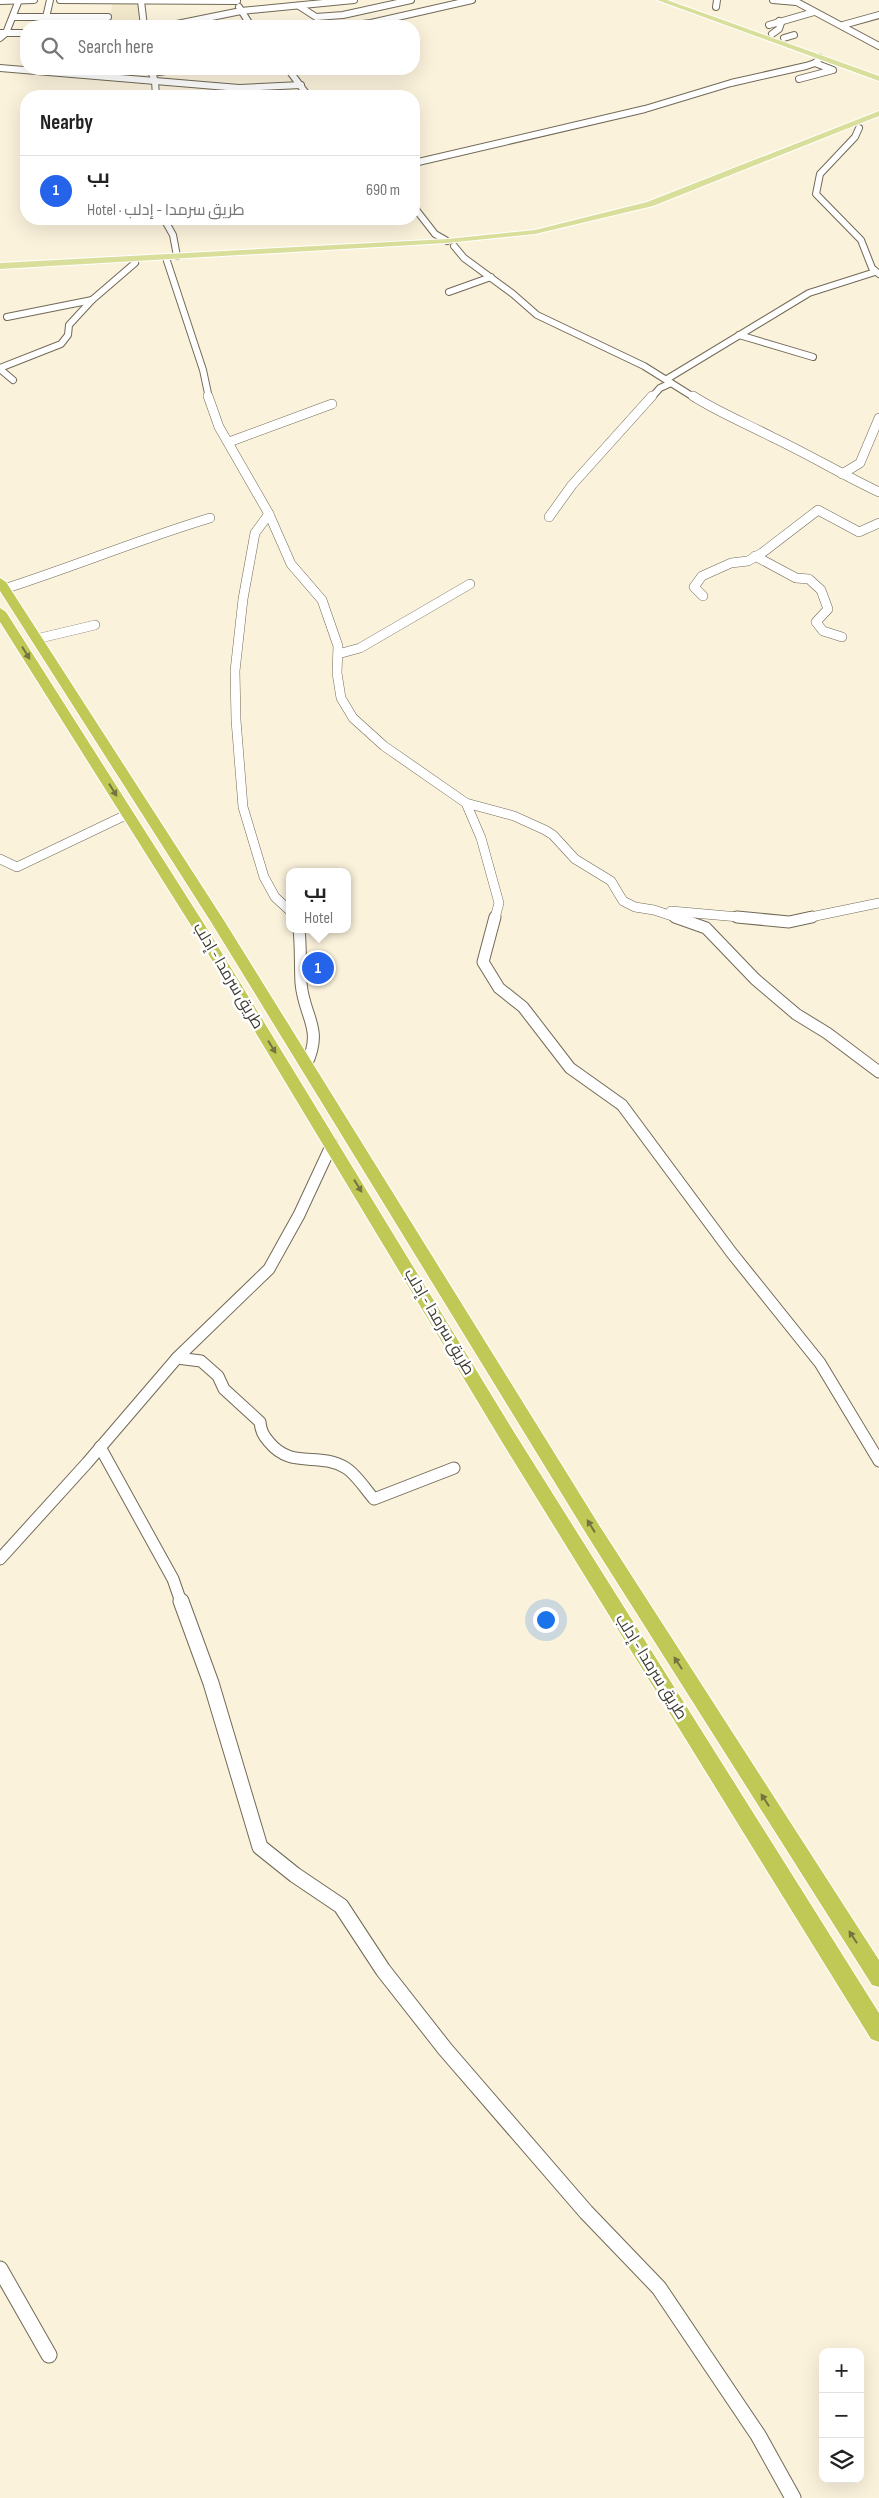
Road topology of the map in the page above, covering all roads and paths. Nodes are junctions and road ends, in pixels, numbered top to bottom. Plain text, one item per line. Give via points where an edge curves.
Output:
1 (19, 0) edge
2 (34, 0) edge
3 (50, 0) edge
4 (60, 0) edge
5 (87, 0) edge
6 (106, 0) edge
7 (117, 0) edge
8 (150, 0) edge
9 (236, 0) edge
10 (295, 0) edge
11 (354, 0) edge
12 (411, 0) edge
13 (472, 0) edge
14 (660, 0) edge
15 (678, 0) edge
16 (717, 0) edge
17 (773, 0) edge
18 (0, 1) edge
19 (79, 1) edge
20 (141, 1) edge
21 (177, 1) edge
22 (205, 1) edge
23 (795, 1) edge
24 (299, 7) junction
25 (716, 7) dead end
26 (241, 11) junction
27 (814, 12) junction
28 (879, 15) edge
29 (46, 16) junction
30 (75, 16) junction
31 (13, 17) junction
32 (108, 17) joint
33 (45, 20) edge
34 (74, 20) edge
35 (143, 20) edge
36 (197, 20) edge
37 (248, 20) edge
38 (384, 20) edge
39 (779, 21) junction
40 (879, 21) edge
41 (769, 25) dead end
42 (843, 25) junction
43 (3, 33) edge
44 (20, 33) edge
45 (772, 34) junction
46 (794, 35) dead end
47 (0, 38) edge
48 (784, 38) junction
49 (879, 46) edge
50 (818, 60) junction
51 (0, 68) edge
52 (20, 69) edge
53 (879, 73) edge
54 (93, 75) edge
55 (153, 75) edge
56 (293, 75) edge
57 (799, 79) dead end
58 (879, 79) edge
59 (155, 81) junction
60 (302, 85) junction
61 (156, 90) edge
62 (305, 90) edge
63 (879, 113) edge
64 (879, 120) edge
65 (859, 128) junction
66 (420, 162) edge
67 (420, 215) edge
68 (167, 225) edge
69 (450, 244) junction
70 (177, 256) junction
71 (167, 261) junction
72 (86, 263) junction
73 (135, 263) junction
74 (0, 266) edge
75 (0, 270) edge
76 (877, 273) edge
77 (491, 277) junction
78 (449, 292) dead end
79 (92, 300) junction
80 (7, 317) dead end
81 (739, 335) junction
82 (813, 357) dead end
83 (0, 368) edge
84 (13, 380) dead end
85 (669, 381) junction
86 (332, 404) dead end
87 (879, 418) edge
88 (229, 442) junction
89 (842, 474) junction
90 (879, 492) edge
91 (269, 514) junction
92 (549, 517) dead end
93 (210, 518) dead end
94 (879, 523) edge
95 (755, 556) junction
96 (470, 584) dead end
97 (2, 585) edge
98 (703, 596) dead end
99 (2, 619) edge
100 (95, 625) dead end
101 (842, 637) dead end
102 (36, 639) junction
103 (338, 654) junction
104 (466, 804) junction
105 (128, 814) junction
106 (0, 859) edge
107 (879, 903) edge
108 (286, 907) edge
109 (654, 910) junction
110 (218, 922) junction
111 (199, 928) junction
112 (300, 933) edge
113 (306, 1065) junction
114 (879, 1072) edge
115 (332, 1144) junction
116 (402, 1220) junction
117 (382, 1226) junction
118 (176, 1358) junction
119 (100, 1447) junction
120 (879, 1461) edge
121 (454, 1468) dead end
122 (0, 1559) edge
123 (879, 1978) edge
124 (879, 2032) edge
125 (0, 2269) edge
126 (49, 2355) dead end
127 (793, 2498) edge

1 - 2 street
1 - 18 street
1 - 31 street
3 - 29 street
4 - 19 street
5 - 6 street
5 - 19 street
6 - 7 street
6 - 32 street
7 - 20 street
8 - 20 street
8 - 21 street
9 - 22 street
9 - 26 street
10 - 24 street
11 - 24 street
12 - 24 street via 342,15 316,17
13 - 38 street
14 - 50 main road
15 - 45 main road
16 - 25 street
17 - 23 street
19 - 30 street
20 - 35 street
21 - 22 street
23 - 27 street
24 - 26 street
26 - 36 street
26 - 37 street
27 - 39 street
27 - 42 street
28 - 42 street
29 - 30 street
29 - 31 street
29 - 33 street
30 - 32 street
30 - 34 street
31 - 43 street
39 - 41 street
39 - 45 street via 779,29
40 - 42 street via 867,25
42 - 49 street
43 - 44 street
43 - 47 street
45 - 48 main road
46 - 48 street
48 - 53 main road
50 - 57 street via 833,70
50 - 58 main road
50 - 66 street via 645,109
51 - 52 street
54 - 59 street
55 - 59 street
56 - 60 street
59 - 60 street via 247,89
59 - 61 street
60 - 62 street
63 - 69 main road via 650,204 566,226
64 - 65 main road
65 - 69 main road via 640,213 540,235
65 - 76 street via 855,137 820,174 816,194 822,204 863,241
67 - 69 street via 435,234
68 - 70 street
69 - 70 main road
69 - 71 main road
69 - 77 street
70 - 72 main road
71 - 73 main road
71 - 88 street via 198,354 208,398 219,427
72 - 73 main road
72 - 74 main road
72 - 75 main road
73 - 79 street
76 - 81 street via 809,293
77 - 78 street
77 - 85 street via 536,314
79 - 80 street
79 - 83 street via 69,325 68,335 61,344
81 - 82 street
81 - 85 street
83 - 84 street
85 - 89 street via 718,412
85 - 92 street via 572,485
86 - 88 street
87 - 89 street via 860,463
88 - 91 street
89 - 90 street
91 - 103 street via 291,564 322,600
91 - 108 street via 256,533 243,599 235,670 236,720 242,807 264,877 275,897
93 - 97 street via 48,575
94 - 95 street via 859,532 818,510 762,554
95 - 98 street via 702,576 694,587
95 - 101 street via 796,578 809,579 821,590 828,610 816,622 818,627 825,634
96 - 103 street via 360,648
97 - 102 highway, طريق سرمدا - إدلب
99 -> 105 highway, طريق سرمدا - إدلب
100 - 102 street
102 - 110 highway, طريق سرمدا - إدلب
103 - 104 street via 341,698 353,718 384,746
104 - 109 street via 536,826 553,836 579,862 603,874 618,887 623,901
104 - 120 street via 481,838 499,903 483,962 499,988 523,1007 570,1068 622,1105 731,1252 820,1363
105 - 106 street via 17,867
105 - 111 highway, طريق سرمدا - إدلب
107 - 109 street via 789,922
109 - 114 street via 706,928 755,979 800,1018 827,1033
110 - 111 highway
110 - 113 highway, طريق سرمدا - إدلب
111 -> 115 highway, طريق سرمدا - إدلب
112 - 113 street via 301,985 316,1038
113 - 116 highway, طريق سرمدا - إدلب
115 -> 117 highway, طريق سرمدا - إدلب
115 - 118 street via 269,1269
116 - 117 highway
123 -> 116 highway, طريق سرمدا - إدلب via 593,1530
117 - 124 highway, طريق سرمدا - إدلب via 508,1437
118 - 119 street
118 - 121 street via 201,1361 218,1376 224,1389 260,1422 262,1432 278,1453 298,1460 325,1459 347,1468 374,1499
119 - 122 street
119 - 127 street via 173,1579 211,1683 260,1847 341,1906 383,1970 445,2049 586,2212 659,2288 758,2435
125 - 126 street

